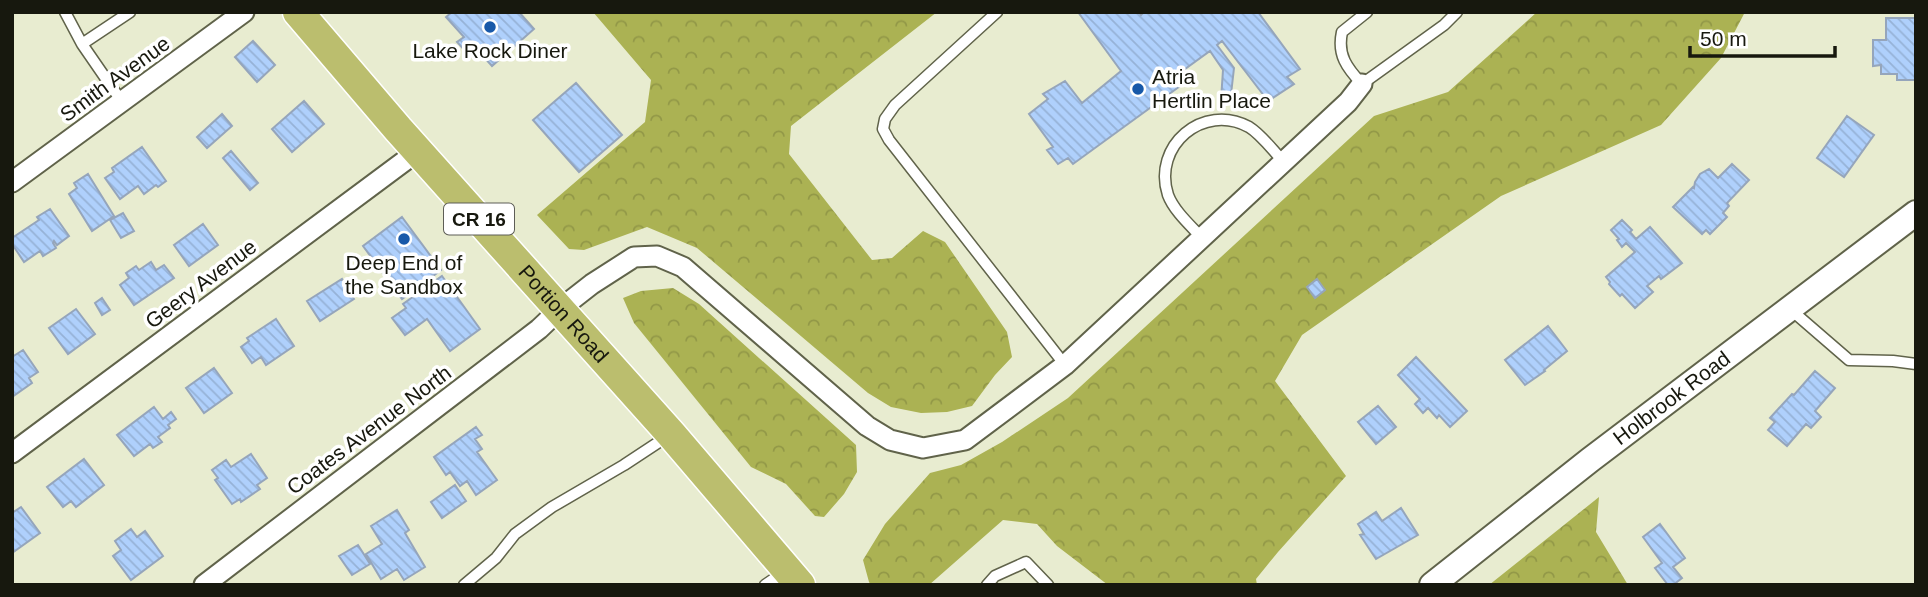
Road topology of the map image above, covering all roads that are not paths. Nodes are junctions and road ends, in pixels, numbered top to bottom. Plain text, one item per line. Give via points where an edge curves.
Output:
1 (65, 12) edge
2 (130, 12) edge
3 (244, 12) edge
4 (298, 12) edge
5 (997, 12) edge
6 (1367, 12) edge
7 (1457, 12) edge
8 (82, 44) junction
9 (1362, 84) junction
10 (122, 102) junction
11 (418, 151) junction
12 (1284, 162) junction
13 (12, 182) edge
14 (1916, 213) edge
15 (1202, 238) junction
16 (560, 309) junction
17 (1790, 309) junction
18 (1916, 364) edge
19 (1065, 365) junction
20 (671, 434) junction
21 (12, 453) edge
22 (784, 580) edge
23 (204, 585) edge
24 (464, 585) edge
25 (987, 585) edge
26 (1048, 585) edge
27 (1432, 585) edge

1 - 8 lane
2 - 8 lane
3 - 10 street, Smith Avenue
4 - 11 main road, Portion Road / CR 16
5 - 19 lane via 895,105 883,130
6 - 9 lane via 1342,32 1340,43 1348,68
7 - 9 lane
8 - 10 lane
9 - 12 street
10 - 13 street, Smith Avenue
11 - 16 main road, Portion Road / CR 16
11 - 21 street, Geery Avenue
12 - 15 street
12 - 15 lane via 1251,128 1234,121 1215,120 1178,138 1164,173 1169,197
14 - 17 street, Holbrook Road
15 - 19 street
16 - 19 street via 634,257 657,256 683,267 867,426 890,440 923,448 964,440
16 - 20 main road, Portion Road / CR 16
16 - 23 street, Coates Avenue North
17 - 18 lane via 1849,360
17 - 27 street, Holbrook Road
20 - 22 main road, Portion Road / CR 16
20 - 24 lane via 552,507 515,534 496,558
25 - 26 lane via 995,576 1026,562

